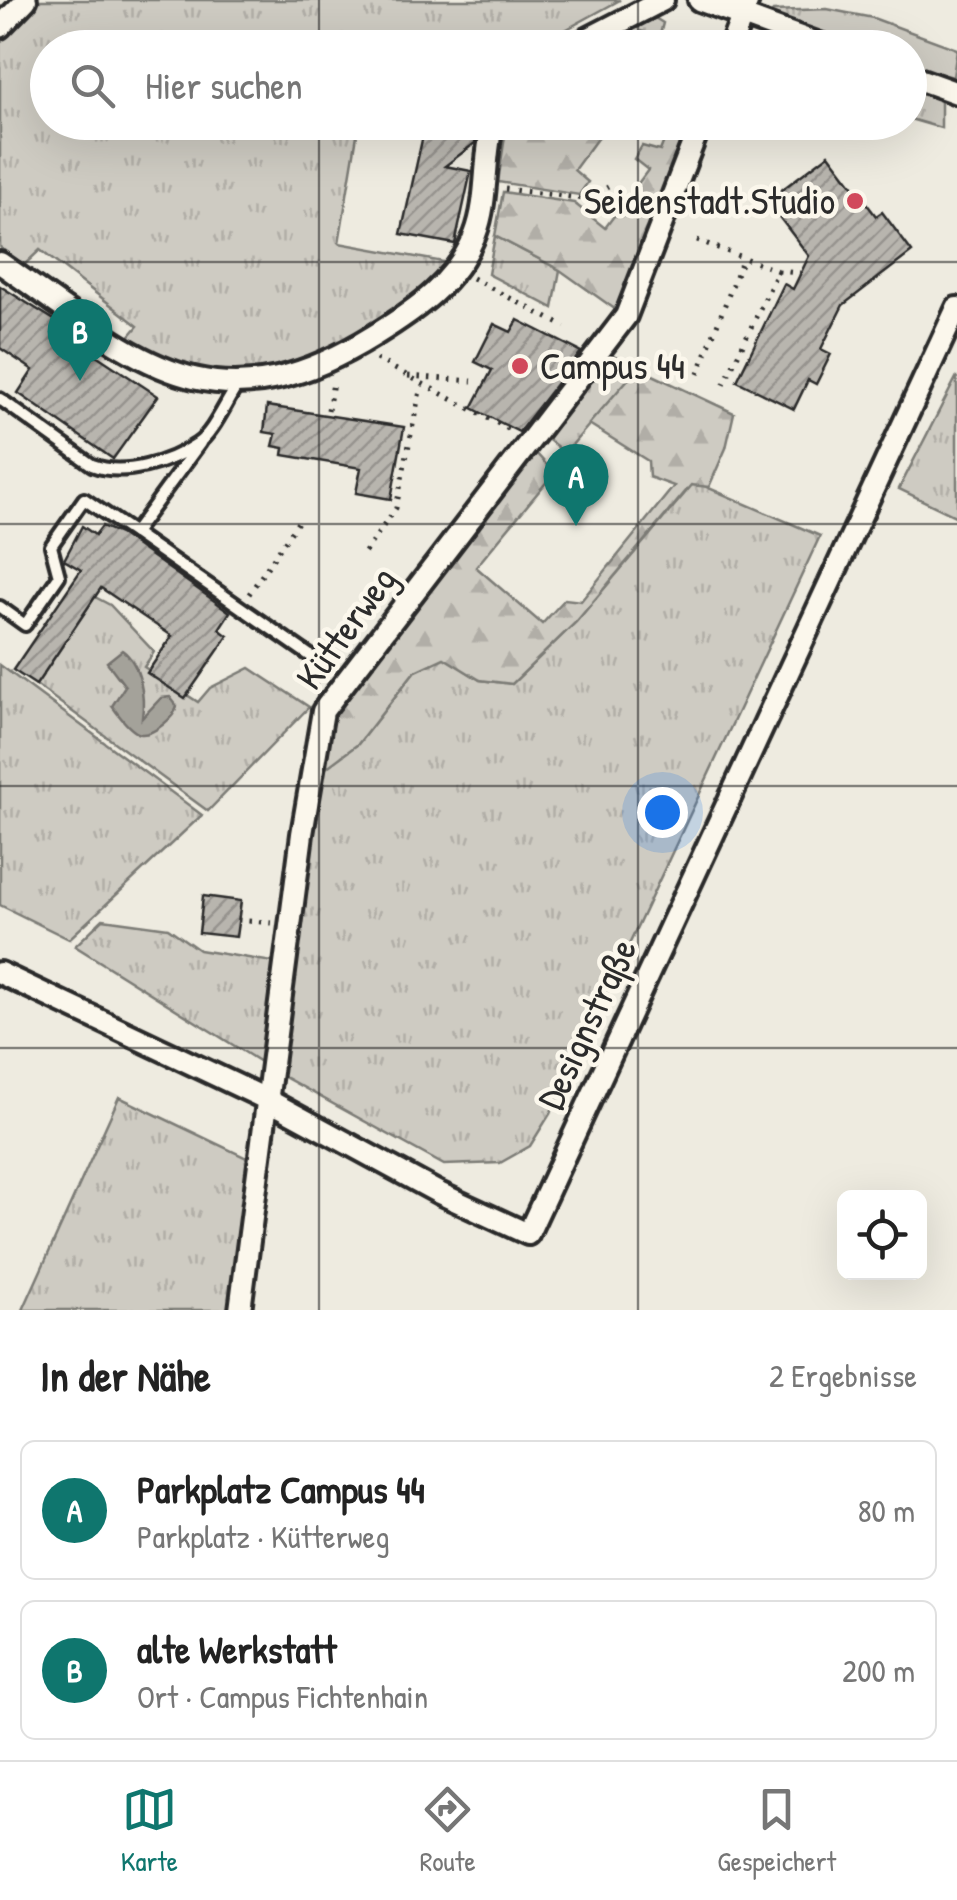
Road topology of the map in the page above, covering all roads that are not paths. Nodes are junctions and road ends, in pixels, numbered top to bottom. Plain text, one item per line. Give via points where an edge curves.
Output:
1 (26, 0) edge
2 (663, 0) edge
3 (699, 0) edge
4 (745, 8) edge
5 (0, 26) edge
6 (605, 30) edge
7 (792, 30) edge
8 (927, 82) edge
9 (957, 93) edge
10 (491, 140) edge
11 (694, 140) edge
12 (0, 262) edge
13 (957, 308) edge
14 (237, 386) junction
15 (0, 399) edge
16 (200, 443) junction
17 (134, 533) junction
18 (0, 607) edge
19 (312, 656) dead end
20 (0, 973) edge
21 (266, 1099) junction
22 (240, 1310) edge

1 - 5 street
2 - 6 street
3 - 4 street
4 - 7 street
8 - 9 street
10 - 14 street via 476,232 456,270 410,313 356,347 280,378
11 - 21 street, Kütterweg via 626,316 323,711
12 - 14 street via 142,361 176,376
13 - 21 street, Designstraße via 528,1234
14 - 16 lane
15 - 16 lane via 109,471 146,466
16 - 17 lane
17 - 18 lane via 84,499 50,546 59,576 24,625
17 - 19 lane
20 - 21 street, Designstraße
21 - 22 street, Kütterweg

